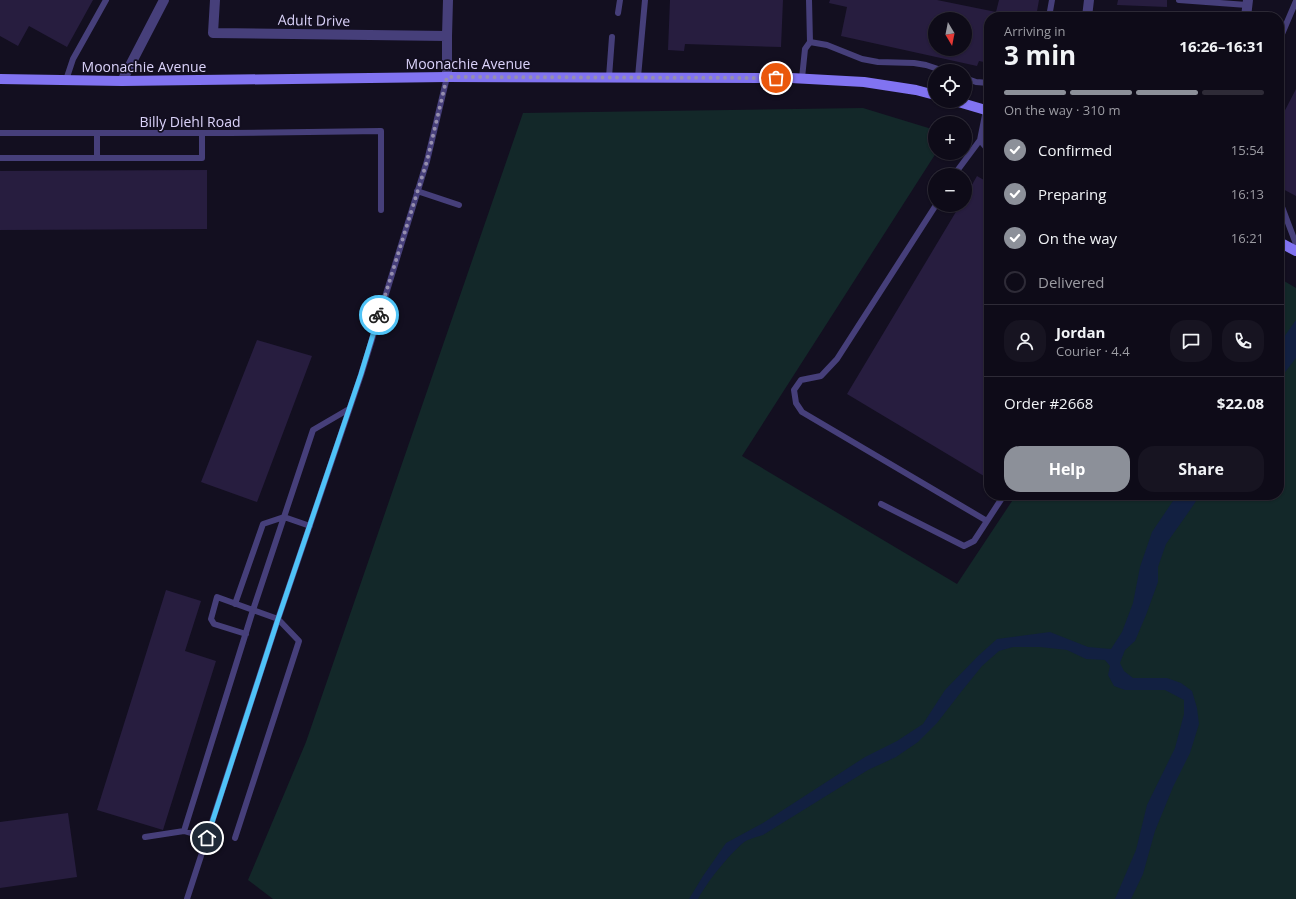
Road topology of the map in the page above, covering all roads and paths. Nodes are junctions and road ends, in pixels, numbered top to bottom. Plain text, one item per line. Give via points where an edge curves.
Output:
1 (106, 0) edge
2 (164, 0) edge
3 (215, 0) edge
4 (448, 0) edge
5 (620, 0) edge
6 (645, 0) edge
7 (809, 0) edge
8 (1052, 0) edge
9 (1089, 0) edge
10 (1179, 0) edge
11 (1296, 1) edge
12 (1248, 2) edge
13 (1050, 12) edge
14 (1088, 12) edge
15 (1247, 12) edge
16 (618, 13) dead end
17 (1284, 29) edge
18 (447, 36) junction
19 (612, 37) dead end
20 (810, 42) junction
21 (928, 66) edge
22 (447, 77) junction
23 (609, 77) junction
24 (638, 78) junction
25 (802, 78) junction
26 (0, 79) edge
27 (66, 80) junction
28 (122, 81) junction
29 (972, 81) edge
30 (984, 83) edge
31 (928, 94) edge
32 (972, 106) edge
33 (984, 110) edge
34 (984, 126) edge
35 (0, 133) edge
36 (97, 133) junction
37 (202, 133) junction
38 (980, 140) junction
39 (984, 144) edge
40 (0, 158) edge
41 (97, 158) junction
42 (959, 168) edge
43 (417, 191) junction
44 (459, 205) dead end
45 (382, 210) dead end
46 (932, 212) edge
47 (1284, 212) edge
48 (1296, 244) edge
49 (1284, 245) edge
50 (1296, 252) edge
51 (350, 409) junction
52 (1001, 500) edge
53 (881, 504) dead end
54 (284, 517) junction
55 (987, 521) junction
56 (310, 526) junction
57 (235, 604) junction
58 (253, 610) junction
59 (278, 619) junction
60 (246, 634) junction
61 (184, 831) junction
62 (145, 837) dead end
63 (207, 838) junction
64 (234, 838) dead end
65 (187, 899) edge

1 - 27 lane via 73,59
2 - 28 street
3 - 18 street, Adult Drive via 213,33
4 - 18 street
5 - 16 lane
6 - 24 lane
7 - 20 lane
8 - 13 lane
9 - 14 street
10 - 12 lane
11 - 17 lane
12 - 15 street
18 - 22 street
19 - 23 lane
20 - 21 lane via 827,45 862,59
20 - 25 lane via 805,49
22 - 23 main road, Moonachie Avenue
22 - 28 main road, Moonachie Avenue
22 - 43 lane via 427,161
23 - 24 main road, Moonachie Avenue
24 - 25 main road, Moonachie Avenue
25 - 31 main road, Moonachie Avenue via 864,82
26 - 27 main road, Moonachie Avenue
27 - 28 main road, Moonachie Avenue
29 - 30 lane
32 - 33 main road
34 - 38 lane
35 - 36 lane, Billy Diehl Road
36 - 37 lane, Billy Diehl Road
36 - 41 lane
37 - 41 lane via 202,158
37 - 45 lane, Billy Diehl Road via 381,131
38 - 39 lane
38 - 42 lane
40 - 41 lane
43 - 44 lane
43 - 51 lane
46 - 55 lane via 837,359 820,376 801,380 794,390 796,403 802,412
47 - 48 lane
49 - 50 main road
51 - 54 lane via 313,430
51 - 56 lane
52 - 55 lane
53 - 55 lane via 964,546 974,542
54 - 56 lane
54 - 57 lane via 262,524
54 - 58 lane
56 - 59 lane
57 - 58 lane
57 - 60 lane via 217,597 211,619 214,624
58 - 59 lane
58 - 60 lane
59 - 63 lane
59 - 64 lane via 299,641
60 - 61 lane
61 - 62 lane
61 - 63 lane
63 - 65 lane

